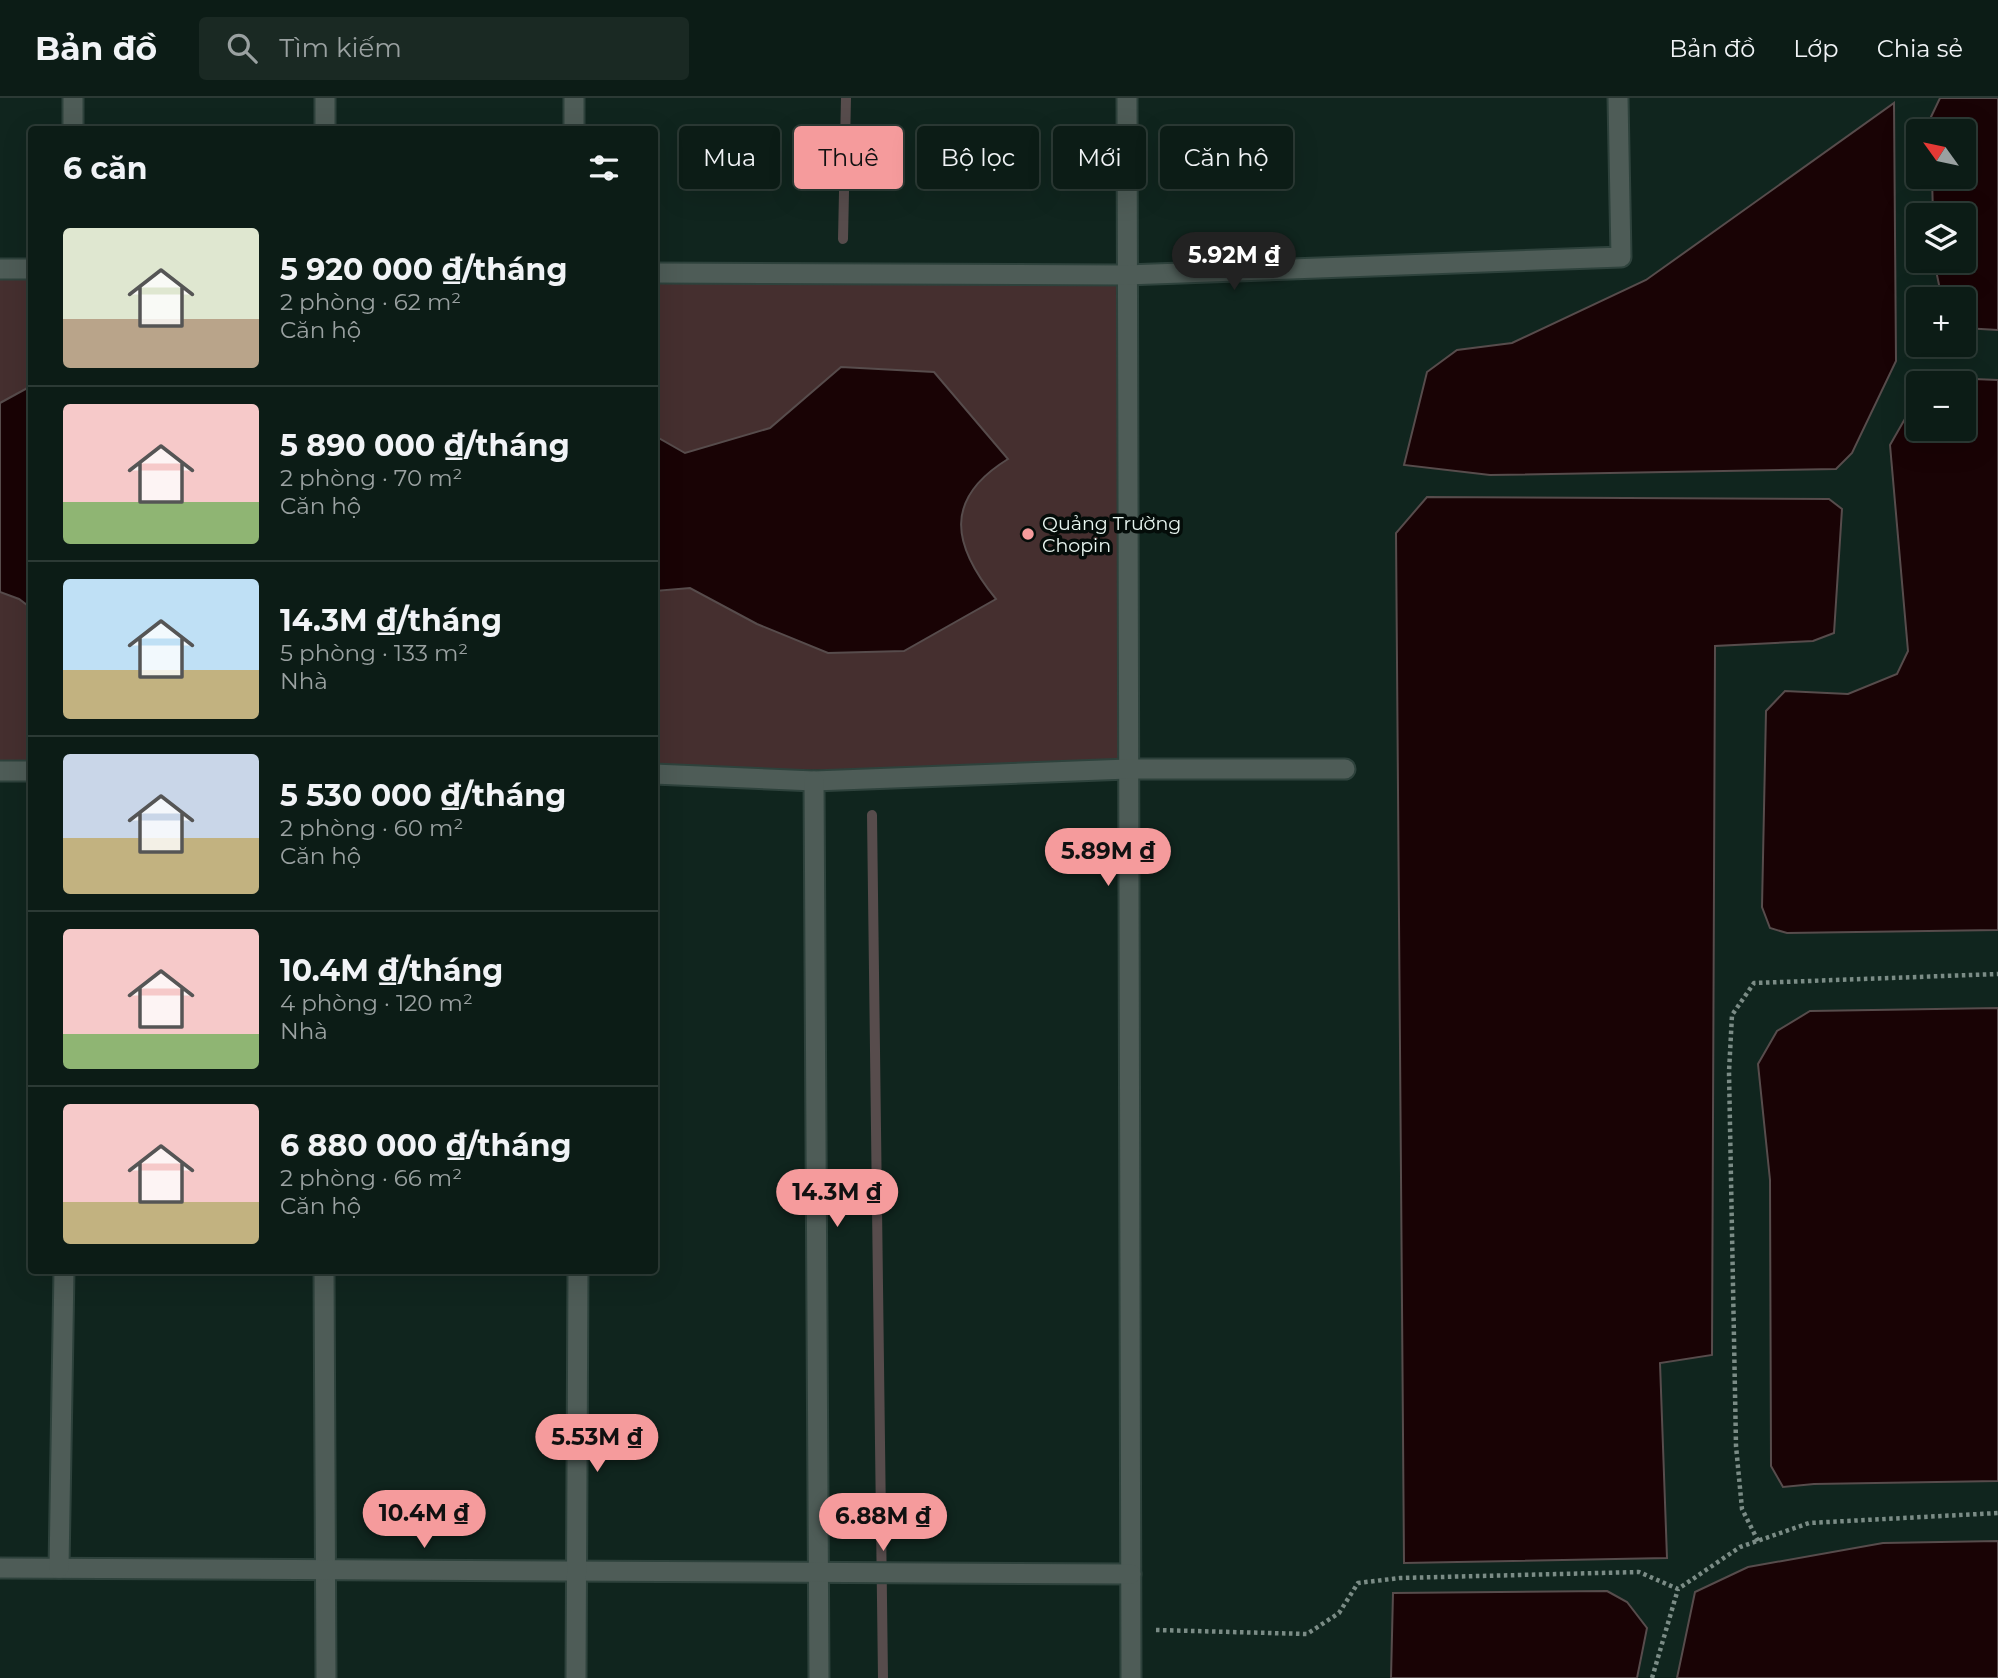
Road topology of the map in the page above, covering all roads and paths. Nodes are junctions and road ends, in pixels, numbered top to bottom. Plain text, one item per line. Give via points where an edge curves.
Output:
1 (73, 98) edge
2 (326, 98) edge
3 (574, 98) edge
4 (1127, 98) edge
5 (1618, 98) edge
6 (74, 126) edge
7 (325, 126) edge
8 (574, 126) edge
9 (0, 269) edge
10 (28, 269) edge
11 (658, 273) edge
12 (1126, 275) junction
13 (1128, 769) junction
14 (1345, 769) dead end
15 (0, 771) edge
16 (28, 771) edge
17 (658, 774) edge
18 (814, 781) junction
19 (1998, 974) edge
20 (64, 1274) edge
21 (324, 1274) edge
22 (578, 1274) edge
23 (1998, 1513) edge
24 (1758, 1541) junction
25 (0, 1568) edge
26 (59, 1568) junction
27 (326, 1569) junction
28 (576, 1571) junction
29 (818, 1573) junction
30 (1131, 1574) junction
31 (1678, 1589) junction
32 (1131, 1629) junction
33 (326, 1678) edge
34 (576, 1678) edge
35 (819, 1678) edge
36 (1131, 1678) edge
37 (1652, 1678) edge

1 - 6 street
2 - 7 street
3 - 8 street
4 - 12 street
5 - 12 street via 1621,257
9 - 10 street
11 - 12 street
12 - 13 street
13 - 14 street
13 - 18 street
13 - 30 street
15 - 16 street
17 - 18 street
18 - 29 street
19 - 24 path via 1754,983 1732,1015 1729,1072 1736,1446 1742,1509
20 - 26 street
21 - 27 street
22 - 28 street
23 - 24 path via 1809,1523
24 - 31 path via 1740,1547
25 - 26 street
26 - 27 street
27 - 28 street
27 - 33 street
28 - 29 street
28 - 34 street
29 - 30 street
29 - 35 street
30 - 32 street
31 - 32 path via 1639,1572 1400,1578 1358,1583 1339,1613 1307,1634
31 - 37 path
32 - 36 street

